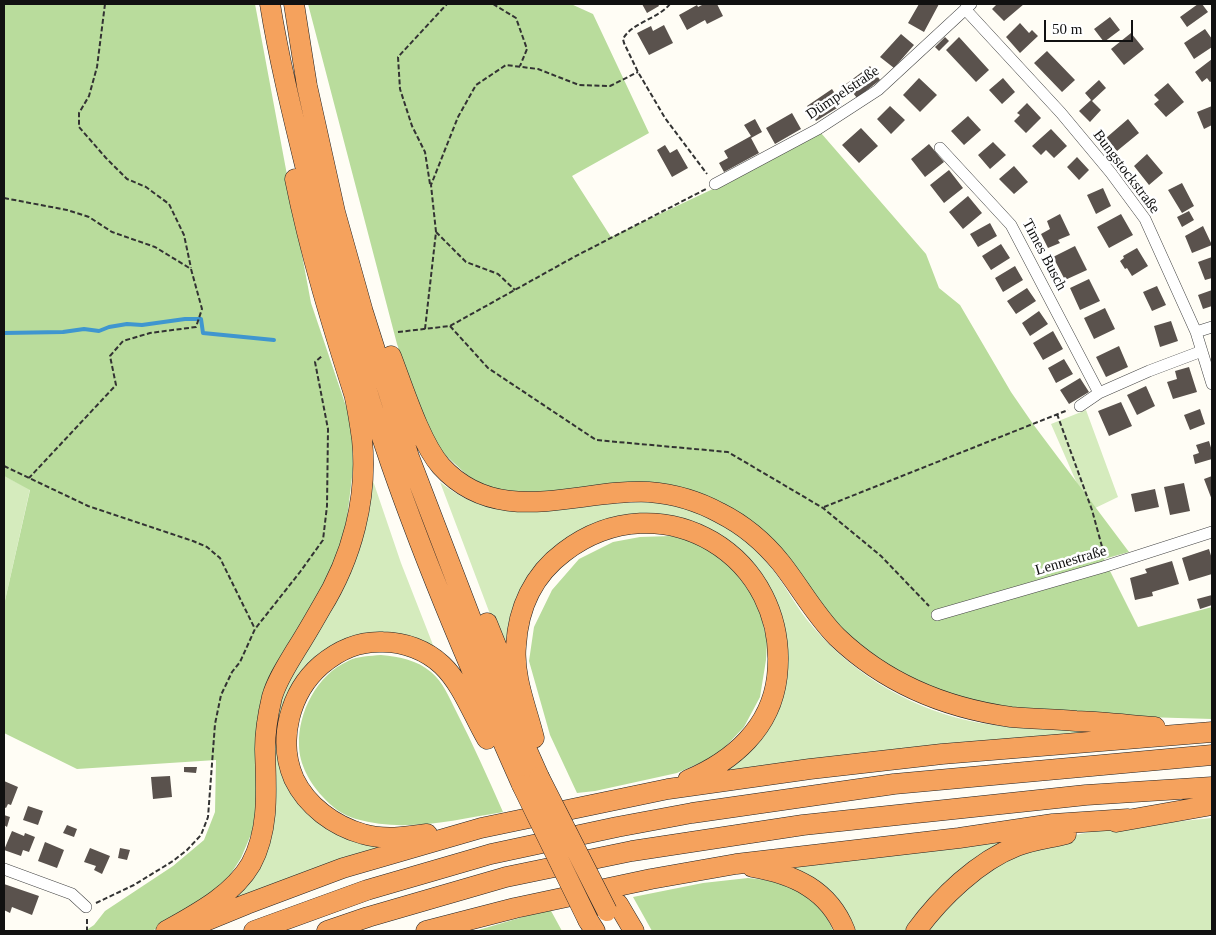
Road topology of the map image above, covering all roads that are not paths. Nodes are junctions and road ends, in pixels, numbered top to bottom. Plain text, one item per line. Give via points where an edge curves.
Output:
1 (270, 4) edge
2 (294, 5) edge
3 (968, 7) edge
4 (275, 34) junction
5 (940, 148) dead end
6 (715, 184) road end
7 (1212, 327) edge
8 (1196, 332) junction
9 (1202, 351) junction
10 (391, 356) junction
11 (1212, 384) edge
12 (1099, 393) junction
13 (355, 398) junction
14 (1080, 406) road end
15 (1212, 532) edge
16 (938, 616) road end
17 (1212, 732) edge
18 (534, 738) junction
19 (486, 739) junction
20 (1212, 755) edge
21 (531, 781) junction
22 (1212, 787) edge
23 (668, 789) junction
24 (1212, 805) edge
25 (1128, 819) junction
26 (481, 828) junction
27 (736, 864) junction
28 (4, 869) edge
29 (86, 907) road end
30 (613, 907) junction
31 (473, 918) junction
32 (584, 926) edge
33 (166, 931) edge
34 (181, 931) edge
35 (254, 931) edge
36 (327, 931) edge
37 (426, 931) edge
38 (453, 931) edge
39 (618, 931) edge
40 (634, 931) edge
41 (845, 931) edge
42 (916, 931) edge

1 - 4 highway
2 - 10 highway via 346,211
2 - 21 highway via 307,86 335,212 363,312 406,448
3 - 6 street, Dümpelstraße via 878,90 818,129
3 - 8 street, Bungstockstraße via 1111,173 1144,219
4 - 13 highway via 279,97 305,229
4 - 21 highway via 331,267 368,394 466,658
5 - 12 street, Times Busch via 1011,225
7 - 8 street
8 - 9 street, Bungstockstraße
9 - 11 street, Bungstockstraße
9 - 12 street
10 - 17 highway via 430,450 441,466 469,488 513,501 542,502 648,492 696,501 743,526 762,542 837,636 884,674 942,702 1013,717
10 - 18 highway via 426,466
12 - 14 street
13 - 19 highway via 410,554
13 - 33 highway via 363,461 358,515 341,572 282,672 273,695 267,722 266,802 259,846 237,882 219,898
15 - 16 street, Lennestraße
17 - 23 highway via 942,754
18 - 21 highway
18 - 23 highway via 518,675 515,648 525,602 538,576 578,541 615,526 650,523 696,534 726,550 759,586 777,636 777,680 768,708 744,745 724,762
19 - 21 highway
19 - 26 highway via 456,683 441,664 398,642 372,641 350,646 317,668 298,694 290,713 287,735 288,758 294,779 321,814 340,826 364,835 395,838
20 - 35 highway via 894,784 673,817 492,854 368,890
21 - 30 highway, bridge
21 - 32 highway, bridge
22 - 36 highway via 1086,795 812,824 632,850 506,877
23 - 26 highway
24 - 25 highway
25 - 27 highway via 1053,824
25 - 42 highway via 1018,846 992,859 958,884
26 - 34 highway via 343,868
27 - 31 highway
27 - 41 highway via 772,870 809,887 836,912
28 - 29 street via 72,894
30 - 39 highway
30 - 40 highway
31 - 37 highway
31 - 38 highway

